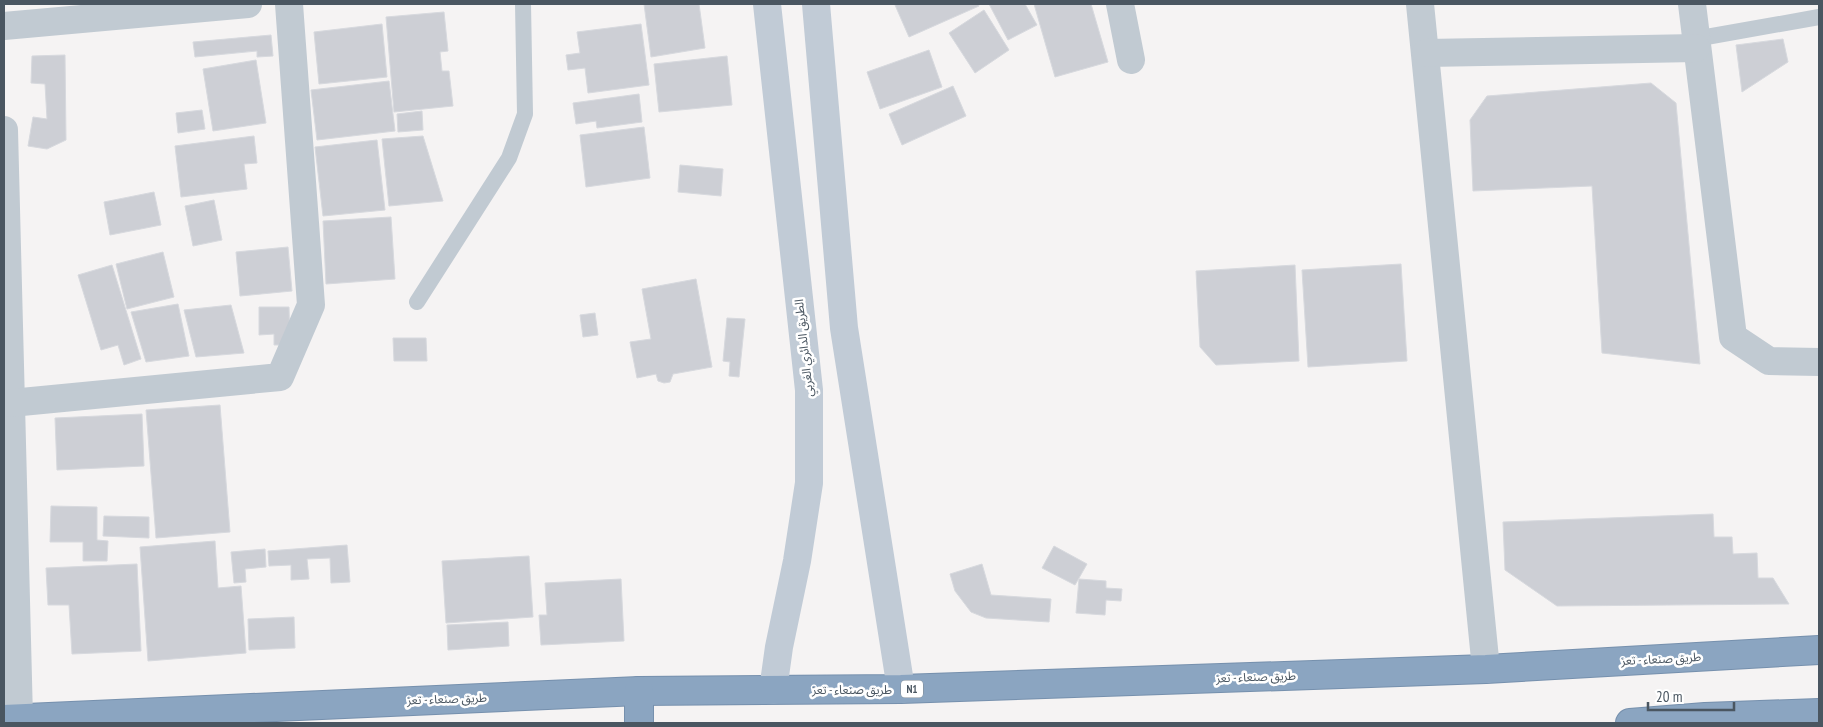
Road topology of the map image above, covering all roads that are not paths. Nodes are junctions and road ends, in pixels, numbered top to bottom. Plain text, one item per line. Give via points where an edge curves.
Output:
1 (248, 4) edge
2 (289, 4) edge
3 (523, 4) edge
4 (767, 4) edge
5 (816, 4) edge
6 (1120, 4) edge
7 (1420, 4) edge
8 (1692, 4) edge
9 (1819, 16) edge
10 (18, 18) edge
11 (1696, 43) junction
12 (1426, 53) junction
13 (1131, 60) dead end
14 (4, 130) edge
15 (6, 269) edge
16 (417, 302) dead end
17 (1819, 362) edge
18 (11, 403) junction
19 (1819, 650) edge
20 (1486, 669) junction
21 (901, 689) junction
22 (774, 690) junction
23 (639, 691) junction
24 (1819, 713) edge
25 (12, 718) edge
26 (1712, 720) edge
27 (639, 723) edge
28 (1630, 723) edge

1 - 10 street
2 - 18 street via 311,305 280,377
3 - 16 lane via 525,114 509,158
4 - 22 main road, الطريق الدائري الغربي via 809,390 809,483 797,561 778,647
5 - 21 main road via 844,328
6 - 13 street
7 - 12 street
8 - 11 street
9 - 11 lane
11 - 12 street
11 - 17 street via 1733,336 1769,361
12 - 20 street
14 - 15 street
15 - 18 street
18 - 25 street
19 - 20 highway, طريق صنعاء - تعز / N1
20 - 21 highway, طريق صنعاء - تعز / N1
21 - 22 highway, طريق صنعاء - تعز / N1
22 - 23 highway, طريق صنعاء - تعز / N1
23 - 25 highway, طريق صنعاء - تعز / N1
23 - 27 highway
24 - 26 highway
26 - 28 highway

